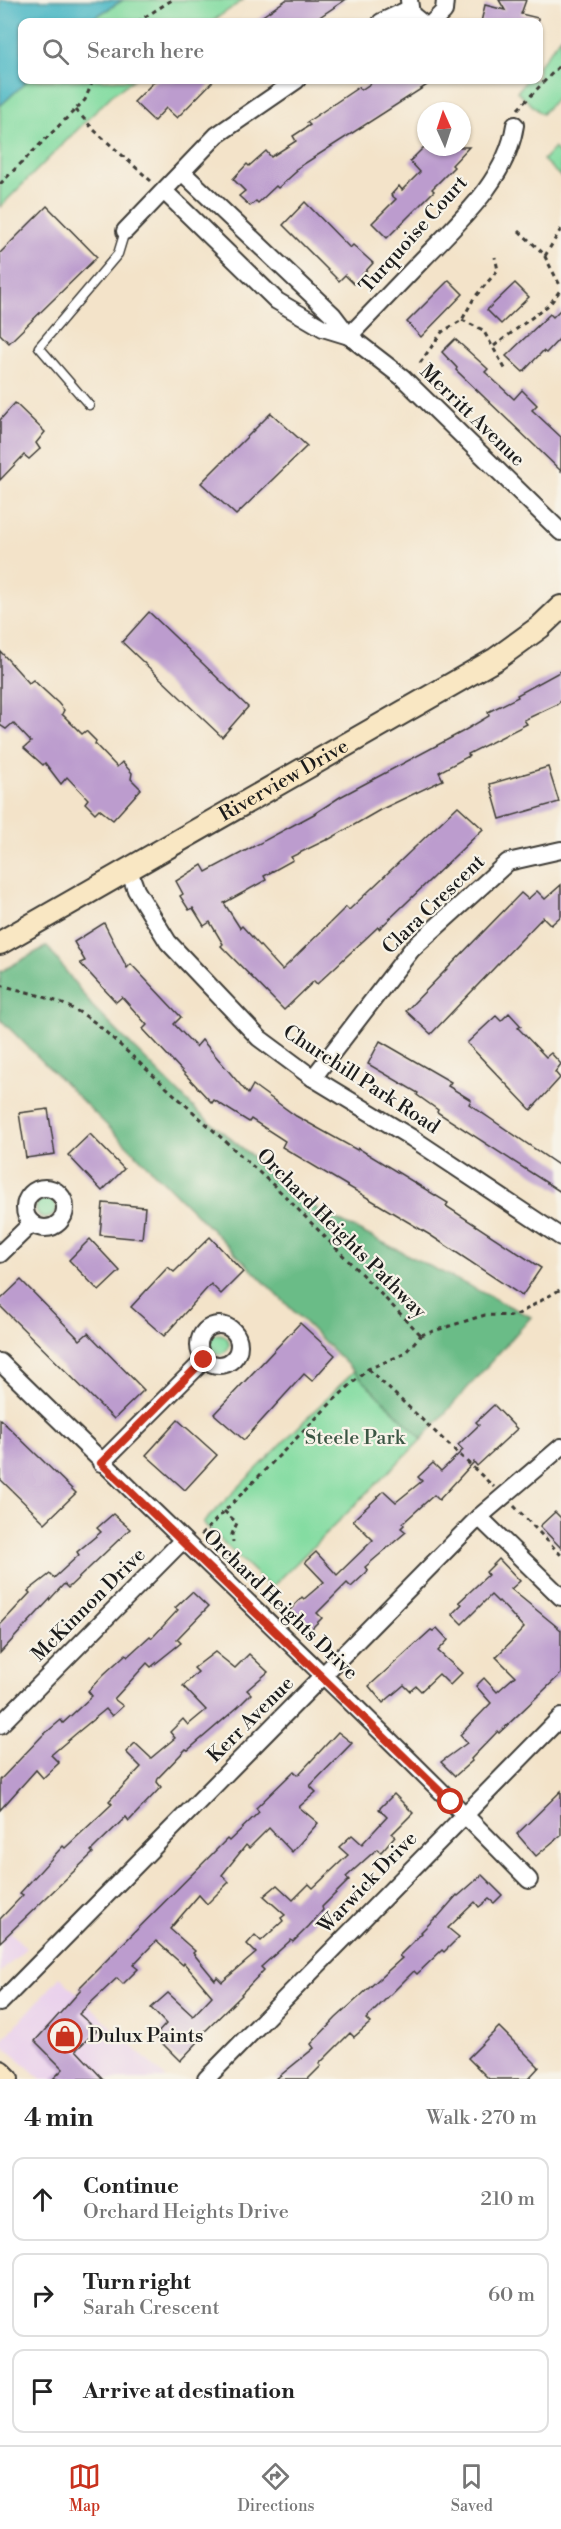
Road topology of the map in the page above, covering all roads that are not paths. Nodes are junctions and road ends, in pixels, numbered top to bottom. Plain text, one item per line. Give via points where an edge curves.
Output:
1 (445, 0) edge
2 (409, 4) edge
3 (387, 18) edge
4 (415, 18) edge
5 (437, 18) edge
6 (291, 84) edge
7 (517, 117) road end
8 (182, 172) junction
9 (164, 192) junction
10 (125, 231) joint
11 (350, 336) junction
12 (88, 405) dead end
13 (561, 532) edge
14 (561, 608) edge
15 (561, 630) edge
16 (496, 659) junction
17 (561, 850) edge
18 (128, 868) junction
19 (0, 943) edge
20 (313, 1078) junction
21 (32, 1223) dead end
22 (561, 1238) edge
23 (0, 1254) edge
24 (204, 1360) dead end
25 (0, 1362) edge
26 (561, 1448) edge
27 (101, 1463) junction
28 (479, 1517) junction
29 (183, 1540) junction
30 (561, 1597) edge
31 (322, 1677) junction
32 (561, 1717) edge
33 (0, 1725) edge
34 (465, 1815) junction
35 (529, 1881) dead end
36 (0, 2003) edge
37 (0, 2072) edge
38 (7, 2079) edge
39 (206, 2079) edge

1 - 5 street via 444,12
2 - 3 street
2 - 4 street
6 - 8 street via 217,135
7 - 11 street, Turquoise Court via 506,157 478,200
8 - 9 street
8 - 11 street, Merritt Avenue via 333,315
9 - 10 street
9 - 11 street, Merritt Avenue via 277,301 323,328
10 - 12 lane via 118,254 39,347
11 - 13 street, Merritt Avenue via 402,377
14 - 16 street, Riverview Drive
15 - 16 street
16 - 18 street, Riverview Drive
17 - 20 street, Clara Crescent via 508,862 412,949
18 - 19 street, Riverview Drive
18 - 20 street, Churchill Park Road via 139,894 181,959 259,1038
20 - 22 street, Churchill Park Road via 412,1138
21 - 23 street
24 - 27 street
25 - 27 street, Orchard Heights Drive
26 - 28 street, Kerr Avenue
27 - 29 street, Orchard Heights Drive
28 - 30 street
28 - 31 street, Kerr Avenue
29 - 31 street, Orchard Heights Drive
29 - 33 street, McKinnon Drive
31 - 34 street, Orchard Heights Drive
31 - 36 street, Kerr Avenue
32 - 34 street, Warwick Drive
34 - 35 street, Orchard Heights Drive
34 - 39 street, Warwick Drive
37 - 38 street

